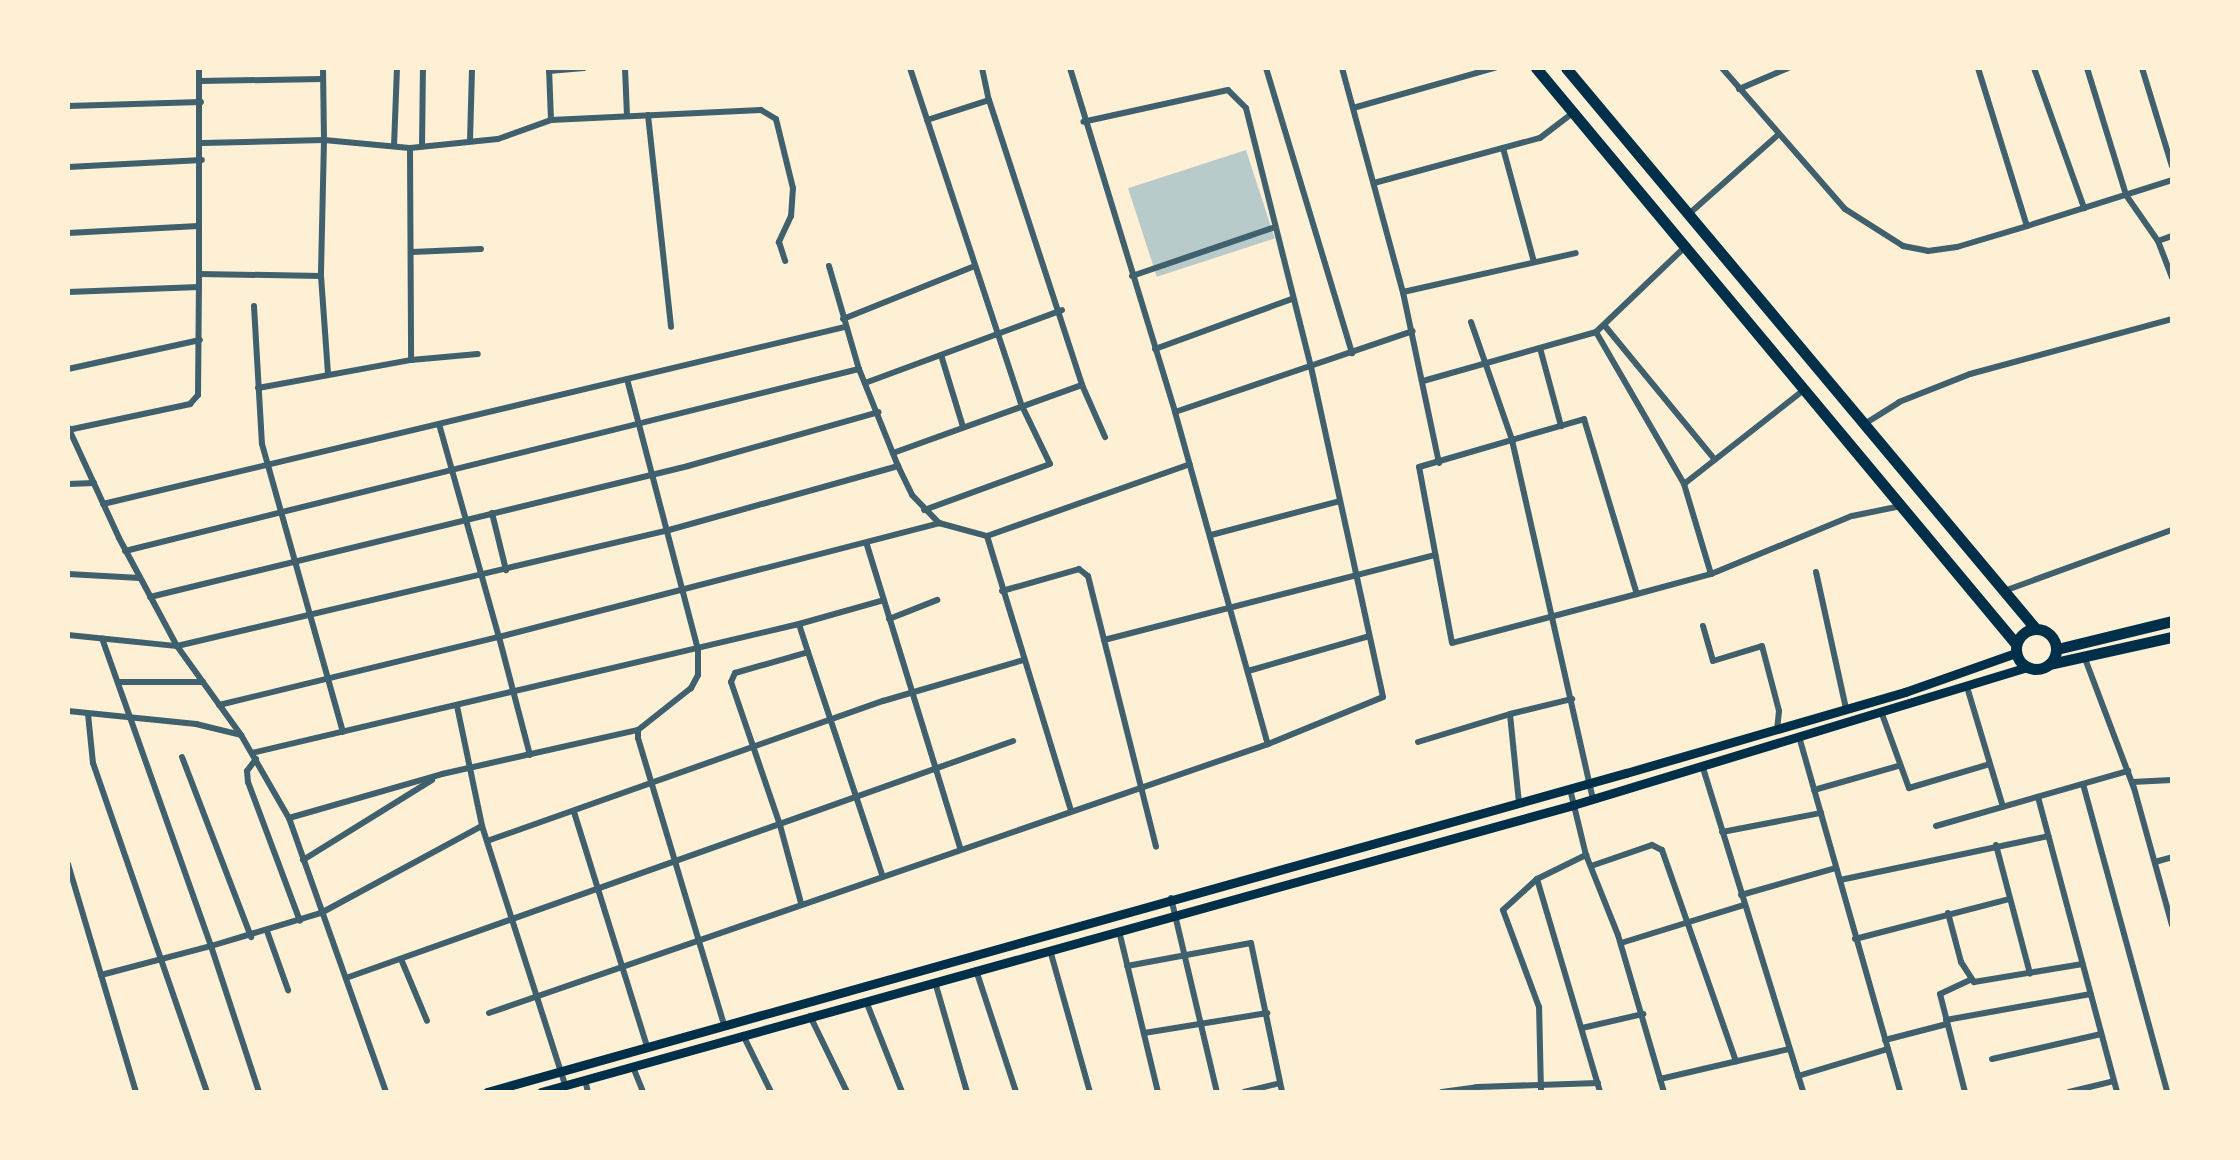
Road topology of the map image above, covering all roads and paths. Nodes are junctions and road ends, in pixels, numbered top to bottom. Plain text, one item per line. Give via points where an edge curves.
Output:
1 (199, 68) edge
2 (323, 68) edge
3 (397, 68) edge
4 (423, 68) edge
5 (472, 68) edge
6 (584, 68) edge
7 (625, 68) edge
8 (910, 68) edge
9 (982, 68) edge
10 (1070, 68) edge
11 (1266, 68) edge
12 (1342, 68) edge
13 (1494, 68) edge
14 (1536, 68) edge
15 (1566, 68) edge
16 (1722, 68) edge
17 (1788, 68) edge
18 (1978, 68) edge
19 (2034, 68) edge
20 (2087, 68) edge
21 (2142, 68) edge
22 (549, 69) edge
23 (323, 79) junction
24 (200, 81) junction
25 (1739, 89) junction
26 (989, 100) junction
27 (201, 102) junction
28 (68, 106) edge
29 (1353, 108) junction
30 (1574, 112) junction
31 (648, 115) junction
32 (627, 116) junction
33 (551, 120) junction
34 (927, 120) junction
35 (1083, 122) junction
36 (1778, 135) junction
37 (324, 140) junction
38 (470, 141) junction
39 (202, 143) junction
40 (394, 146) junction
41 (422, 146) junction
42 (410, 148) junction
43 (1503, 148) junction
44 (202, 160) junction
45 (2172, 166) edge
46 (68, 167) edge
47 (2172, 180) edge
48 (1374, 183) junction
49 (2126, 195) junction
50 (2084, 208) junction
51 (1690, 213) junction
52 (198, 226) junction
53 (2027, 226) junction
54 (1272, 228) junction
55 (68, 233) edge
56 (2172, 236) edge
57 (2158, 241) junction
58 (1685, 247) junction
59 (481, 249) dead end
60 (412, 252) junction
61 (1576, 253) dead end
62 (785, 261) dead end
63 (1534, 262) junction
64 (829, 266) dead end
65 (975, 266) junction
66 (199, 274) junction
67 (321, 276) junction
68 (1132, 276) junction
69 (2172, 277) edge
70 (199, 287) junction
71 (68, 292) edge
72 (1403, 292) junction
73 (1292, 299) junction
74 (254, 306) dead end
75 (1062, 310) junction
76 (2172, 319) edge
77 (1471, 322) dead end
78 (844, 323) junction
79 (1605, 326) junction
80 (671, 327) dead end
81 (1413, 331) junction
82 (1596, 332) junction
83 (998, 335) junction
84 (200, 340) junction
85 (1540, 348) junction
86 (1155, 349) junction
87 (1352, 353) junction
88 (478, 354) dead end
89 (941, 355) junction
90 (411, 360) junction
91 (1486, 364) junction
92 (1311, 367) junction
93 (68, 369) edge
94 (859, 369) junction
95 (328, 374) junction
96 (627, 379) junction
97 (1423, 381) junction
98 (865, 383) junction
99 (1082, 385) junction
100 (258, 388) junction
101 (1806, 388) junction
102 (1022, 406) junction
103 (879, 412) junction
104 (1175, 412) junction
105 (1866, 423) junction
106 (439, 424) junction
107 (640, 425) junction
108 (1561, 426) junction
109 (963, 427) junction
110 (68, 429) edge
111 (1105, 437) dead end
112 (1512, 440) junction
113 (893, 453) junction
114 (1715, 460) junction
115 (1439, 463) junction
116 (1190, 464) junction
117 (267, 465) junction
118 (898, 466) junction
119 (451, 472) junction
120 (653, 475) junction
121 (94, 483) junction
122 (68, 484) edge
123 (1684, 484) junction
124 (1340, 501) junction
125 (103, 504) junction
126 (1901, 506) junction
127 (924, 510) junction
128 (492, 513) junction
129 (281, 516) junction
130 (466, 519) junction
131 (939, 523) junction
132 (669, 530) junction
133 (2172, 530) edge
134 (1211, 535) junction
135 (987, 536) junction
136 (867, 545) junction
137 (125, 551) junction
138 (1435, 555) junction
139 (293, 559) junction
140 (506, 570) junction
141 (1816, 572) dead end
142 (68, 574) edge
143 (485, 574) junction
144 (1711, 574) junction
145 (1356, 575) junction
146 (140, 578) junction
147 (1002, 591) junction
148 (2004, 591) junction
149 (685, 592) junction
150 (1637, 594) junction
151 (150, 597) junction
152 (884, 600) junction
153 (937, 600) dead end
154 (1230, 605) junction
155 (308, 617) junction
156 (1549, 617) junction
157 (889, 619) junction
158 (2172, 621) edge
159 (799, 624) junction
160 (1703, 626) dead end
161 (2035, 628) junction
162 (68, 635) edge
163 (1369, 636) junction
164 (499, 637) junction
165 (2172, 637) edge
166 (102, 639) junction
167 (1104, 640) junction
168 (177, 646) junction
169 (2016, 648) junction
170 (2057, 649) junction
171 (698, 650) junction
172 (808, 652) junction
173 (2084, 656) junction
174 (1023, 660) junction
175 (2050, 664) junction
176 (2026, 667) junction
177 (1248, 671) junction
178 (327, 678) junction
179 (120, 682) junction
180 (203, 682) junction
181 (1967, 687) junction
182 (518, 692) junction
183 (912, 693) junction
184 (1572, 699) junction
185 (219, 705) junction
186 (457, 706) junction
187 (1846, 709) junction
188 (68, 711) edge
189 (88, 714) junction
190 (1510, 714) junction
191 (1882, 714) junction
192 (129, 717) junction
193 (832, 720) junction
194 (1777, 729) junction
195 (638, 730) junction
196 (343, 732) junction
197 (241, 735) junction
198 (1800, 740) junction
199 (1013, 741) dead end
200 (1418, 742) dead end
201 (1268, 744) junction
202 (755, 747) junction
203 (530, 755) junction
204 (254, 756) junction
205 (182, 757) dead end
206 (1990, 764) junction
207 (1898, 766) junction
208 (1703, 768) junction
209 (470, 769) junction
210 (935, 769) junction
211 (2128, 771) junction
212 (442, 774) junction
213 (2172, 780) edge
214 (2132, 782) junction
215 (1590, 783) junction
216 (2083, 784) junction
217 (652, 785) junction
218 (1143, 786) junction
219 (1570, 789) junction
220 (1814, 790) junction
221 (858, 797) junction
222 (2038, 797) junction
223 (1593, 800) junction
224 (1519, 803) junction
225 (1573, 805) junction
226 (2003, 807) junction
227 (1071, 810) junction
228 (574, 812) junction
229 (1821, 813) junction
230 (289, 818) junction
231 (780, 825) junction
232 (482, 826) junction
233 (1936, 826) dead end
234 (1722, 832) junction
235 (2048, 836) junction
236 (487, 841) junction
237 (1996, 845) junction
238 (960, 847) junction
239 (1156, 847) dead end
240 (1586, 855) junction
241 (2172, 857) edge
242 (303, 860) junction
243 (2155, 862) junction
244 (679, 863) junction
245 (68, 864) edge
246 (1594, 865) junction
247 (1836, 868) junction
248 (882, 874) junction
249 (1537, 879) junction
250 (1840, 880) junction
251 (594, 889) junction
252 (1741, 895) junction
253 (1171, 898) junction
254 (2010, 899) junction
255 (801, 903) junction
256 (1744, 905) junction
257 (321, 913) junction
258 (1948, 913) junction
259 (1175, 914) junction
260 (513, 919) junction
261 (300, 921) junction
262 (1688, 921) junction
263 (2172, 925) edge
264 (267, 931) junction
265 (1119, 931) junction
266 (251, 937) junction
267 (698, 938) junction
268 (1855, 939) junction
269 (1621, 943) junction
270 (211, 946) junction
271 (1050, 950) junction
272 (1186, 953) junction
273 (159, 959) junction
274 (401, 959) junction
275 (624, 964) junction
276 (2083, 964) junction
277 (1127, 966) junction
278 (976, 970) junction
279 (2030, 974) junction
280 (101, 975) junction
281 (346, 978) junction
282 (1970, 980) junction
283 (935, 982) junction
284 (288, 990) dead end
285 (540, 994) junction
286 (2091, 994) junction
287 (866, 1001) junction
288 (489, 1013) dead end
289 (1267, 1013) junction
290 (1643, 1014) junction
291 (809, 1015) junction
292 (427, 1021) dead end
293 (1946, 1022) junction
294 (724, 1025) junction
295 (1201, 1025) junction
296 (1582, 1028) junction
297 (1144, 1033) junction
298 (2101, 1034) junction
299 (743, 1035) junction
300 (1885, 1040) junction
301 (647, 1046) junction
302 (1789, 1049) junction
303 (1888, 1049) junction
304 (1992, 1059) dead end
305 (1736, 1061) junction
306 (633, 1067) junction
307 (561, 1071) junction
308 (1798, 1076) junction
309 (1660, 1079) junction
310 (585, 1080) junction
311 (2114, 1081) junction
312 (1539, 1082) junction
313 (1280, 1083) junction
314 (1598, 1083) junction
315 (565, 1085) junction
316 (1477, 1090) edge
317 (136, 1092) edge
318 (207, 1092) edge
319 (259, 1092) edge
320 (386, 1092) edge
321 (487, 1092) edge
322 (541, 1092) edge
323 (588, 1092) edge
324 (643, 1092) edge
325 (771, 1092) edge
326 (847, 1092) edge
327 (902, 1092) edge
328 (967, 1092) edge
329 (1016, 1092) edge
330 (1090, 1092) edge
331 (1158, 1092) edge
332 (1217, 1092) edge
333 (1244, 1092) edge
334 (1282, 1092) edge
335 (1442, 1092) edge
336 (1541, 1092) edge
337 (1600, 1092) edge
338 (1664, 1092) edge
339 (1803, 1092) edge
340 (1900, 1092) edge
341 (1965, 1092) edge
342 (2069, 1092) edge
343 (2117, 1092) edge
344 (2167, 1092) edge

1 - 24 street
2 - 23 street
3 - 40 street
4 - 41 street
5 - 38 street
6 - 22 street
7 - 32 street
8 - 34 street
9 - 26 street
10 - 35 street
11 - 87 street
12 - 29 street
13 - 29 street
14 - 30 highway
15 - 51 highway
16 - 25 street
17 - 25 street
18 - 53 street
19 - 50 street
20 - 49 street
21 - 45 street
22 - 33 street
23 - 24 street
23 - 37 street
24 - 27 street
25 - 36 street
26 - 34 street
26 - 75 street
27 - 28 street
27 - 39 street
29 - 48 street
30 - 43 street via 1540,138
30 - 58 highway
31 - 32 street
31 - 62 street via 761,110 776,119 793,188 791,216 779,242
31 - 80 street
32 - 33 street
33 - 38 street via 498,139
34 - 65 street
35 - 54 street via 1228,90 1246,108
35 - 68 street
36 - 51 street
36 - 53 street via 1845,209 1903,246 1928,251 1957,247
37 - 39 street
37 - 40 street
37 - 67 street
38 - 41 street
39 - 44 street
40 - 42 street
41 - 42 street
42 - 60 street
43 - 48 street
43 - 63 street
44 - 46 street
44 - 52 street
47 - 49 street
48 - 72 street
49 - 50 street
49 - 57 street
50 - 53 street
51 - 105 highway
52 - 55 street
52 - 66 street
54 - 68 street
54 - 73 street
56 - 57 street
57 - 69 street
58 - 79 street
58 - 101 highway
59 - 60 street
60 - 90 street
61 - 63 street
63 - 72 street
64 - 78 street
65 - 78 street
65 - 83 street
66 - 67 street
66 - 70 street
67 - 95 street
68 - 86 street
70 - 71 street
70 - 84 street
72 - 81 street
73 - 86 street
73 - 92 street
74 - 100 street
75 - 83 street
75 - 99 street
76 - 105 street via 1970,374 1899,402
77 - 91 street
78 - 94 street
78 - 96 street
79 - 82 street
79 - 114 street
81 - 87 street
81 - 97 street
82 - 85 street
82 - 123 street
83 - 89 street
83 - 102 street
84 - 93 street
84 - 110 street via 198,395 190,404
85 - 91 street
85 - 108 street
86 - 104 street
87 - 92 street
88 - 90 street
89 - 98 street
89 - 109 street
90 - 95 street
91 - 97 street
91 - 112 street
92 - 104 street
92 - 124 street
94 - 98 street
94 - 107 street
95 - 100 street
96 - 106 street
96 - 107 street
97 - 115 street
98 - 103 street
99 - 102 street
99 - 111 street
100 - 117 street
101 - 114 street
101 - 126 highway
102 - 109 street
102 - 127 street via 1050,464
103 - 113 street
103 - 120 street
104 - 116 street
105 - 148 highway
106 - 117 street
106 - 119 street
107 - 119 street
107 - 120 street
108 - 112 street
108 - 150 street via 1584,419
109 - 113 street
110 - 121 street
112 - 115 street
112 - 156 street
113 - 118 street
114 - 123 street
115 - 138 street via 1419,467
116 - 134 street
116 - 135 street
117 - 125 street
117 - 129 street
118 - 127 street
118 - 132 street
119 - 129 street
119 - 130 street
120 - 128 street
120 - 132 street
121 - 122 street
121 - 125 street
123 - 144 street
124 - 134 street
124 - 145 street
125 - 137 street
126 - 144 street via 1807,532
126 - 169 highway
127 - 131 street
128 - 130 street
128 - 140 street
129 - 137 street
129 - 139 street
130 - 139 street
130 - 143 street
131 - 135 street
131 - 136 street
132 - 140 street
132 - 149 street
133 - 148 street
134 - 154 street
135 - 147 street
136 - 149 street
136 - 152 street
137 - 146 street
138 - 145 street
138 - 156 street via 1452,643
139 - 151 street
139 - 155 street
140 - 143 street
141 - 187 street
142 - 146 street
143 - 155 street
143 - 164 street
144 - 150 street
145 - 154 street
145 - 163 street
146 - 151 street
147 - 167 street via 1079,569 1088,576
147 - 174 street
148 - 161 highway
149 - 164 street
149 - 171 street
150 - 156 street
151 - 168 street
152 - 157 street
152 - 159 street
153 - 157 street
154 - 167 street
154 - 177 street
155 - 168 street
155 - 178 street
156 - 184 street
157 - 183 street
158 - 170 highway
159 - 171 street
159 - 172 street
160 - 194 street via 1713,661 1762,646 1779,711
161 - 169 highway
161 - 170 highway via 2050,634
162 - 166 street
163 - 177 street
163 - 201 street via 1383,697
164 - 178 street
164 - 182 street
165 - 173 highway
166 - 168 street
166 - 179 street
167 - 218 street
168 - 180 street
169 - 176 highway
169 - 187 main road
170 - 175 highway
171 - 182 street
171 - 195 street via 698,675 691,688
172 - 193 street
172 - 202 street via 735,673 731,682
173 - 175 highway
173 - 211 street
174 - 183 street
174 - 227 street
175 - 176 highway
176 - 181 main road
177 - 201 street
178 - 185 street
178 - 196 street
179 - 180 street
179 - 192 street
180 - 185 street
181 - 191 main road
181 - 206 street
182 - 186 street
182 - 203 street
183 - 193 street
183 - 210 street
184 - 190 street
184 - 215 street
185 - 197 street
186 - 196 street
186 - 209 street
187 - 194 main road
188 - 189 street
189 - 192 street
189 - 273 street via 93,763
190 - 200 street
190 - 224 street
191 - 198 main road
191 - 207 street
192 - 197 street
192 - 270 street
193 - 202 street
193 - 221 street
194 - 215 main road
195 - 203 street
195 - 217 street
196 - 204 street
197 - 204 street
198 - 208 main road
198 - 220 street
199 - 210 street
201 - 218 street
202 - 217 street
202 - 231 street
203 - 209 street
204 - 230 street
204 - 261 street via 248,782
205 - 266 street
206 - 207 street via 1912,788
206 - 226 street
207 - 220 street
208 - 223 main road
208 - 234 street
209 - 212 street
209 - 232 street
210 - 221 street
210 - 238 street
211 - 214 street
211 - 216 street
212 - 230 street
212 - 242 street
213 - 214 street
214 - 243 street
215 - 219 main road
215 - 223 street
216 - 222 street
216 - 344 street
217 - 228 street
217 - 244 street
218 - 227 street
218 - 239 street
219 - 224 main road
219 - 225 street
220 - 229 street
221 - 231 street
221 - 248 street
222 - 226 street
222 - 235 street
223 - 225 main road
224 - 253 main road
225 - 240 street
225 - 259 main road
226 - 233 street
227 - 238 street
228 - 236 street
228 - 251 street
229 - 234 street
229 - 247 street
230 - 242 street
231 - 244 street
231 - 255 street
232 - 236 street
232 - 257 street
234 - 252 street
235 - 237 street
235 - 276 street
236 - 260 street
237 - 250 street
237 - 254 street
238 - 248 street
240 - 246 street
240 - 249 street
241 - 243 street
242 - 257 street
243 - 263 street
244 - 251 street
244 - 267 street
245 - 280 street
246 - 262 street via 1658,846
246 - 269 street
247 - 250 street
247 - 252 street
248 - 255 street
249 - 296 street
249 - 312 street via 1503,910 1539,1007
250 - 268 street
251 - 260 street
251 - 275 street
252 - 256 street
253 - 259 street
253 - 294 main road
254 - 258 street
254 - 279 street
255 - 267 street
256 - 262 street
256 - 302 street
257 - 261 street
257 - 281 street
258 - 268 street
258 - 282 street
259 - 265 main road
259 - 272 street
260 - 274 street
260 - 285 street
261 - 264 street
262 - 269 street
262 - 305 street
264 - 266 street
264 - 284 street
265 - 271 main road
265 - 277 street
266 - 270 street
267 - 275 street
267 - 294 street
268 - 300 street
269 - 290 street
270 - 273 street
270 - 319 street
271 - 278 main road
271 - 330 street
272 - 277 street
272 - 289 street via 1251,943
272 - 295 street
273 - 280 street
273 - 318 street
274 - 281 street
274 - 292 street
275 - 285 street
275 - 301 street
276 - 279 street
276 - 286 street
277 - 297 street
278 - 283 main road
278 - 329 street
279 - 282 street
280 - 317 street
281 - 320 street
282 - 293 street via 1941,991
283 - 287 main road
283 - 328 street
285 - 288 street
285 - 307 street
286 - 293 street
286 - 298 street
287 - 291 main road
287 - 327 street
289 - 295 street
289 - 313 street
290 - 296 street
290 - 309 street
291 - 299 main road
291 - 326 street
293 - 300 street
293 - 341 street
294 - 301 main road
295 - 297 street
295 - 332 street
296 - 314 street
297 - 331 street
298 - 304 street
298 - 311 street
299 - 306 main road
299 - 325 street
300 - 303 street
301 - 307 main road
302 - 305 street
302 - 308 street
303 - 308 street
303 - 340 street
305 - 309 street
306 - 310 main road
306 - 324 street
307 - 315 street
307 - 321 main road
308 - 339 street
309 - 338 street
310 - 315 main road
310 - 323 street
311 - 342 street
311 - 343 street
312 - 314 street
312 - 316 street
312 - 336 street
313 - 333 street
313 - 334 street
314 - 337 street
315 - 322 main road
316 - 335 street

